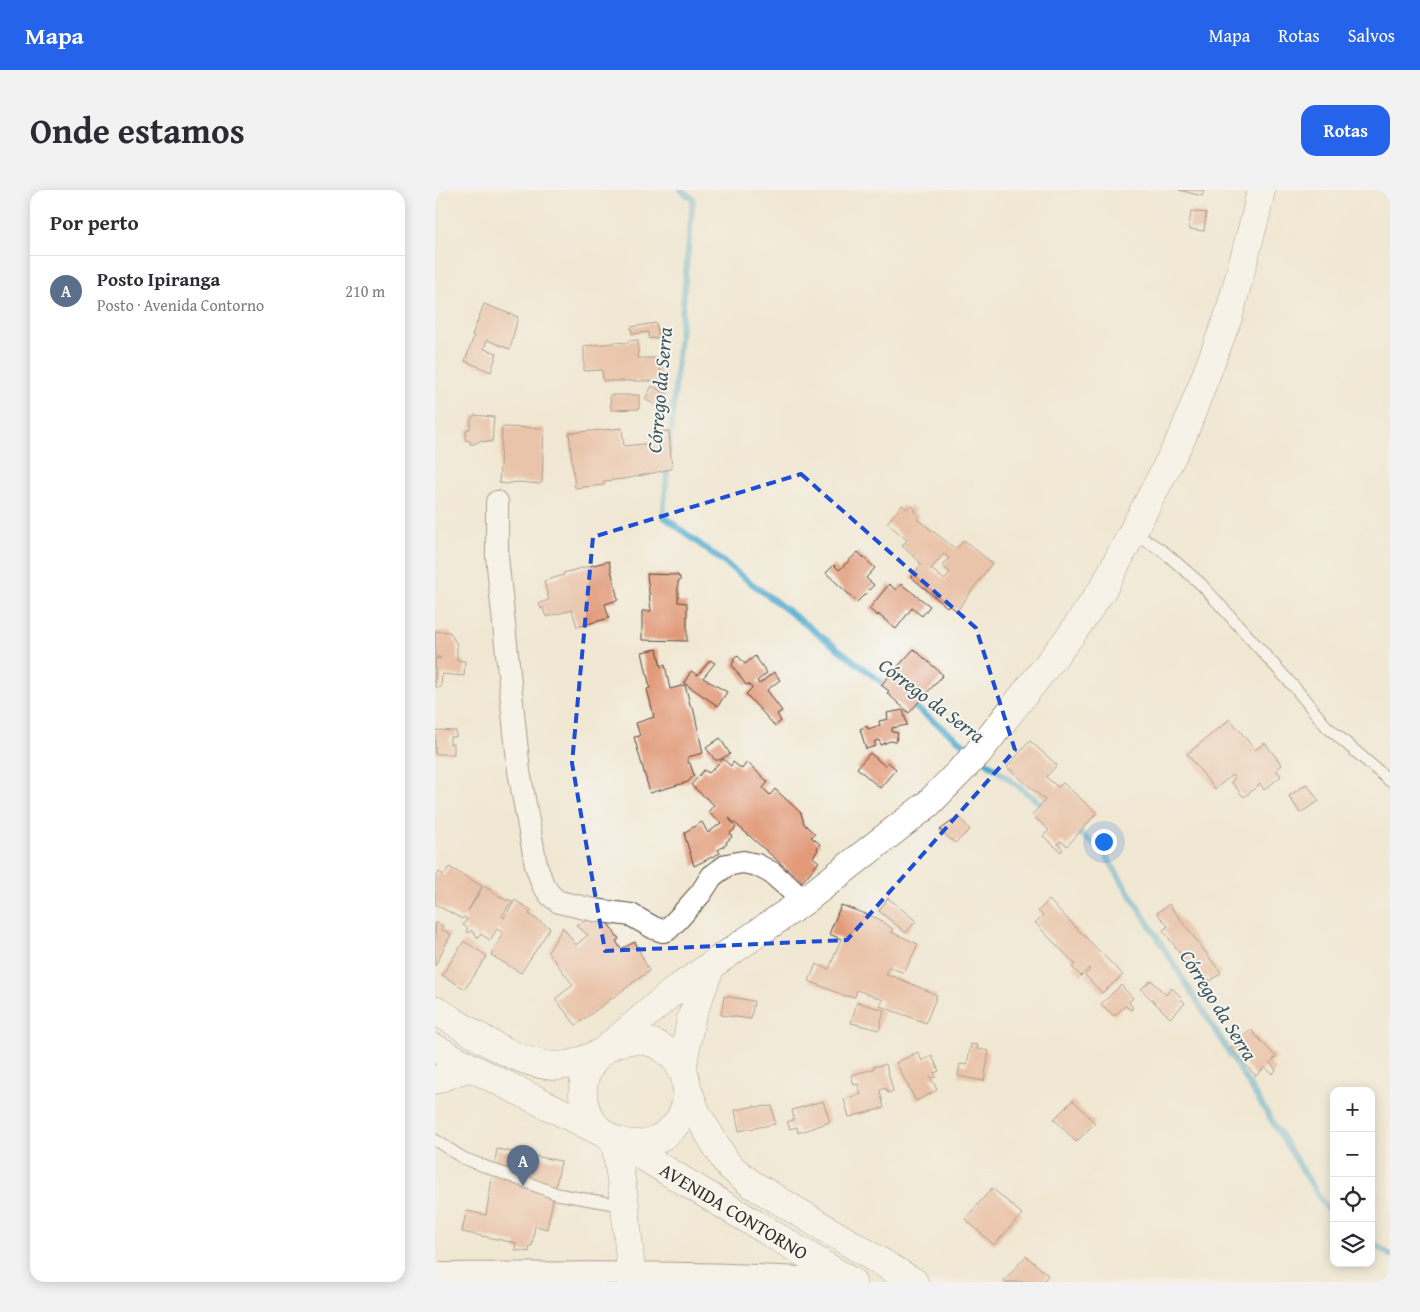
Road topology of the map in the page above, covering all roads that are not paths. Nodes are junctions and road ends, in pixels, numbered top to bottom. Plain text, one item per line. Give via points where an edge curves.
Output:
1 (1261, 190) edge
2 (497, 502) dead end
3 (1133, 532) junction
4 (1390, 781) edge
5 (804, 902) junction
6 (711, 966) junction
7 (435, 1010) edge
8 (435, 1048) edge
9 (605, 1050) junction
10 (470, 1067) junction
11 (684, 1077) junction
12 (435, 1080) edge
13 (611, 1137) junction
14 (435, 1140) edge
15 (625, 1206) junction
16 (435, 1274) edge
17 (632, 1277) edge
18 (851, 1281) edge
19 (914, 1282) edge

1 - 3 main road via 1229,315 1183,435
2 - 5 street via 497,556 519,770 537,866 543,885 551,896 559,902 631,915 663,931 678,920 712,876 727,865 743,862 757,865 772,874
3 - 4 lane via 1201,584 1326,726
3 - 5 main road via 1104,587 1071,635 977,754 928,804
5 - 6 main road
6 - 9 main road via 674,991
6 - 11 main road via 691,1018
7 - 9 main road via 510,1054 538,1064 578,1063
8 - 10 main road, AVENIDA CONTORNO
9 - 11 main road via 626,1040 642,1040 672,1056
9 - 13 main road via 590,1065 583,1095 595,1124
10 - 12 main road
10 - 13 main road, AVENIDA CONTORNO
11 - 13 main road via 686,1100 672,1128 646,1142 630,1143
11 - 19 main road, AVENIDA CONTORNO via 697,1114 728,1165 750,1183
13 - 15 main road
13 - 18 main road, AVENIDA CONTORNO
14 - 15 lane via 463,1158 557,1194
15 - 17 main road
16 - 17 street
17 - 18 street via 792,1277

